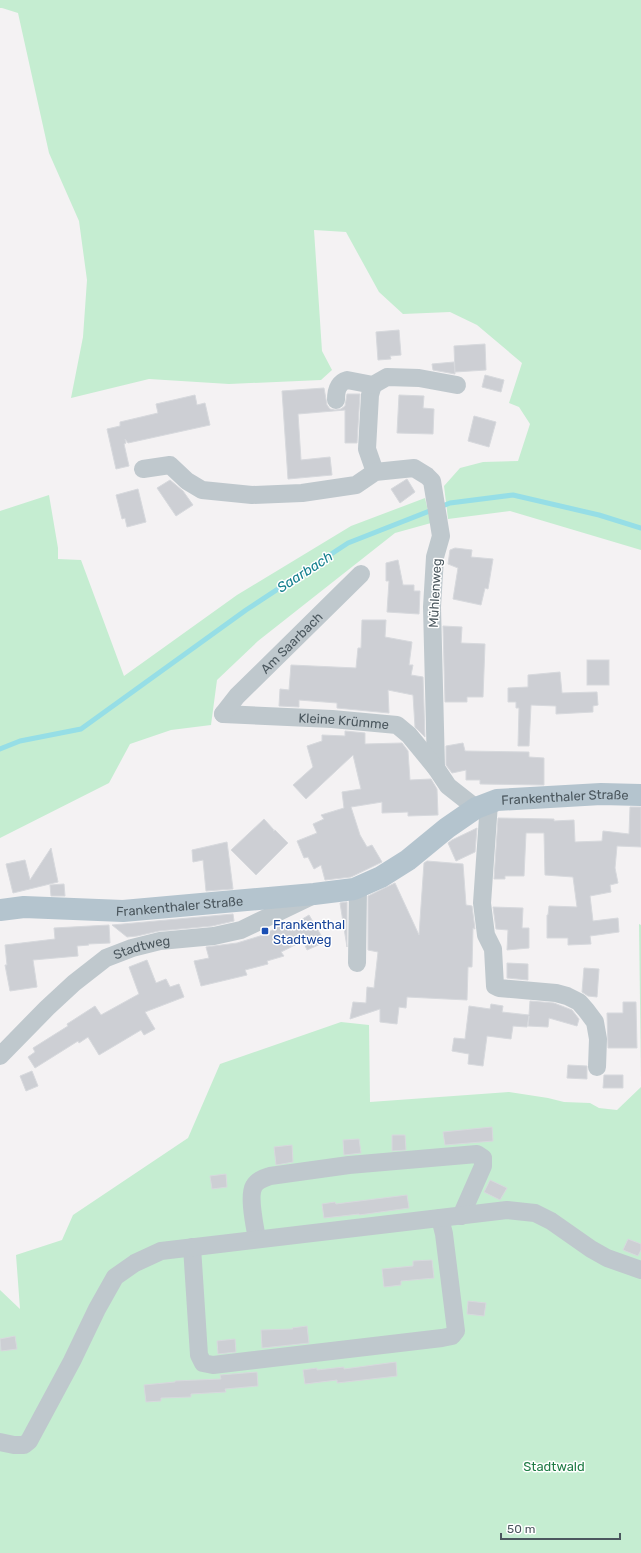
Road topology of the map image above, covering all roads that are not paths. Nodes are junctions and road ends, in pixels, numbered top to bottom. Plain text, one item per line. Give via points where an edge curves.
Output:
1 (373, 385) junction
2 (456, 385) dead end
3 (336, 400) dead end
4 (143, 469) dead end
5 (375, 472) junction
6 (361, 574) dead end
7 (223, 714) joint
8 (436, 768) junction
9 (641, 795) edge
10 (482, 805) junction
11 (358, 887) junction
12 (314, 894) junction
13 (0, 910) edge
14 (357, 963) dead end
15 (0, 1056) edge
16 (597, 1067) dead end
17 (461, 1216) junction
18 (440, 1218) junction
19 (257, 1239) junction
20 (192, 1247) junction
21 (641, 1270) edge
22 (0, 1442) edge

1 - 2 street via 388,377 419,378
1 - 3 street via 342,381 338,386
1 - 5 street via 370,395 367,448
4 - 5 street, Mühlenweg via 170,465 187,481 202,490 252,495 302,493 356,485
5 - 8 street, Mühlenweg via 414,468 432,481 441,536 435,557 432,607
6 - 7 street, Am Saarbach via 237,696
7 - 8 street, Kleine Krümme via 397,725 409,735
8 - 10 street, Kleine Krümme via 448,786
9 - 10 main road, Frankenthaler Straße via 601,794 497,800
10 - 11 main road, Frankenthaler Straße via 447,828 408,860 381,877
10 - 16 street, Frankenthaler Straße via 482,903 486,935 493,949 495,986 556,993 579,1002 595,1022 598,1039
11 - 12 main road, Frankenthaler Straße
11 - 14 street
12 - 13 main road, Frankenthaler Straße via 123,911 24,907
12 - 15 street, Stadtweg via 241,930 214,936 160,941 106,958 47,1008
17 - 18 street
17 - 19 street via 483,1166 483,1158 477,1154 349,1165 262,1179 254,1184 251,1192
17 - 21 street via 507,1210 535,1213 607,1258
18 - 19 street
18 - 20 street via 456,1331 452,1336 213,1365 203,1363 199,1355
19 - 20 street
20 - 22 street via 161,1251 135,1263 115,1277 29,1440 24,1445

